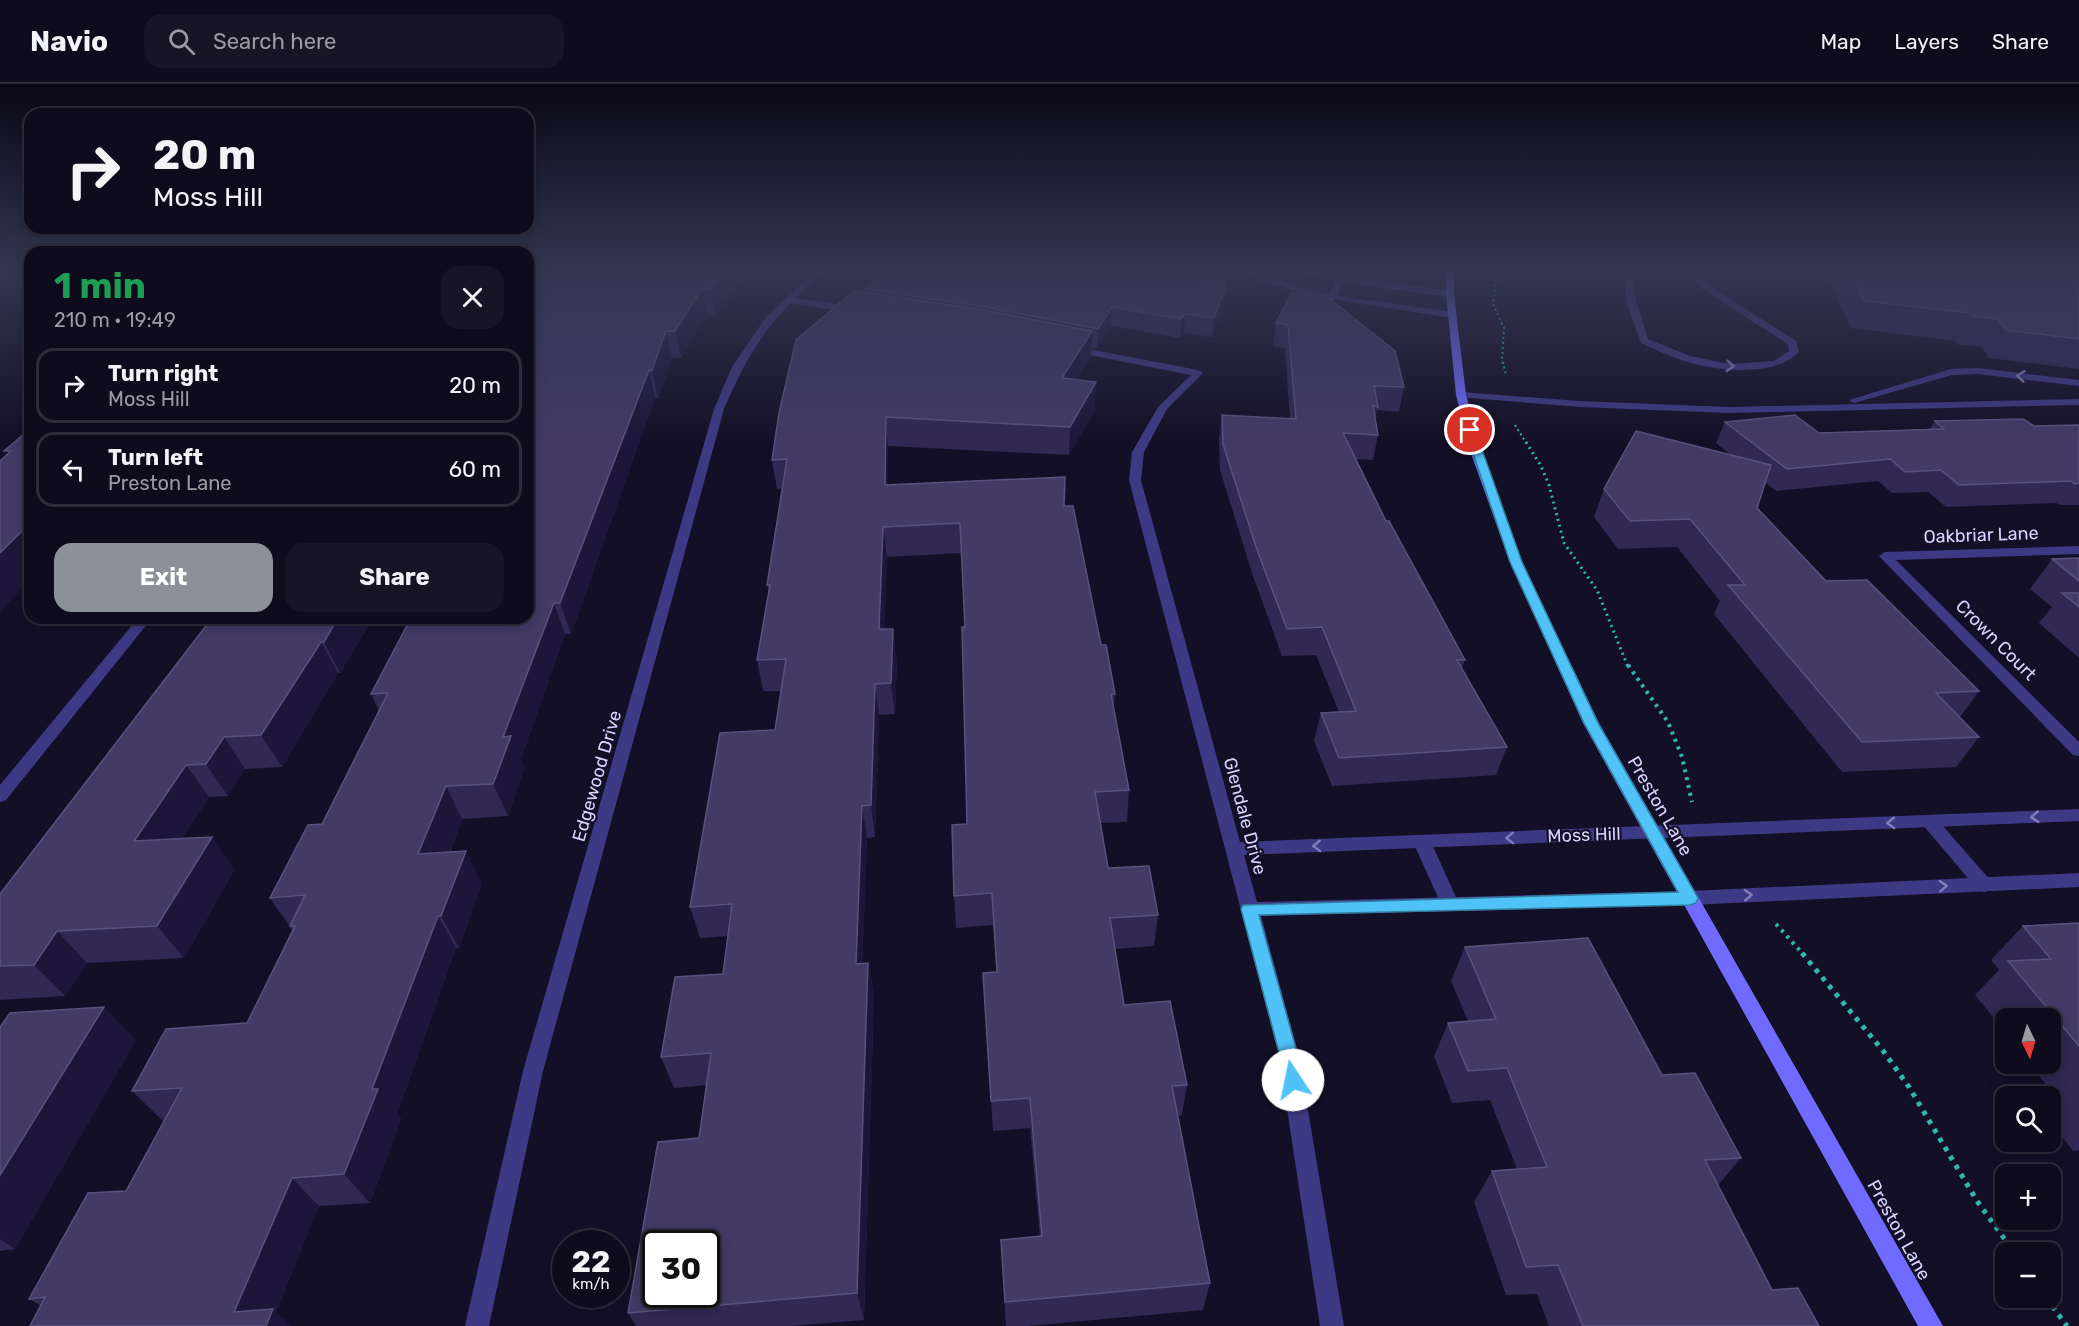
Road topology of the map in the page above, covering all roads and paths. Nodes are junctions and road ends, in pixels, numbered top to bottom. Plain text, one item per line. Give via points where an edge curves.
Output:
1 (763, 328) edge
2 (1453, 328) edge
3 (1504, 328) edge
4 (1640, 328) edge
5 (1770, 328) edge
6 (1064, 347) edge
7 (1508, 379) dead end
8 (2079, 383) edge
9 (1461, 395) junction
10 (2079, 402) edge
11 (1828, 406) junction
12 (2079, 550) edge
13 (1885, 556) joint
14 (140, 624) edge
15 (2079, 752) edge
16 (0, 796) edge
17 (2079, 815) edge
18 (1929, 821) junction
19 (1652, 832) junction
20 (1422, 842) junction
21 (1233, 849) junction
22 (2079, 880) edge
23 (1984, 885) junction
24 (1690, 898) junction
25 (1450, 904) junction
26 (1249, 909) junction
27 (2054, 1308) edge
28 (477, 1326) edge
29 (1332, 1326) edge
30 (1931, 1326) edge
31 (2067, 1326) edge

1 - 28 street, Edgewood Drive via 737,367 718,409 533,1071
2 - 9 street, Preston Lane
3 - 7 path via 1502,359
4 -> 5 street via 1644,341 1687,359 1730,367 1776,364 1794,352 1793,342
6 - 21 street, Glendale Drive via 1198,373 1163,407 1138,452 1135,480
8 -> 11 street via 1978,371 1951,372
9 - 11 street via 1729,410
9 - 19 street, Preston Lane via 1475,448 1516,562 1591,723
10 - 11 street
12 - 13 street, Oakbriar Lane
13 - 15 street, Crown Court
14 - 16 street
17 -> 18 street, Moss Hill
18 -> 19 street, Moss Hill
18 - 23 street
19 -> 20 street, Moss Hill
19 - 24 street, Preston Lane
20 -> 21 street, Moss Hill
20 - 25 street
21 - 26 street, Glendale Drive
22 - 23 street
24 -> 23 street
24 - 25 street
24 - 30 street, Preston Lane
25 - 26 street
26 - 29 street, Glendale Drive via 1289,1056
27 - 31 path

